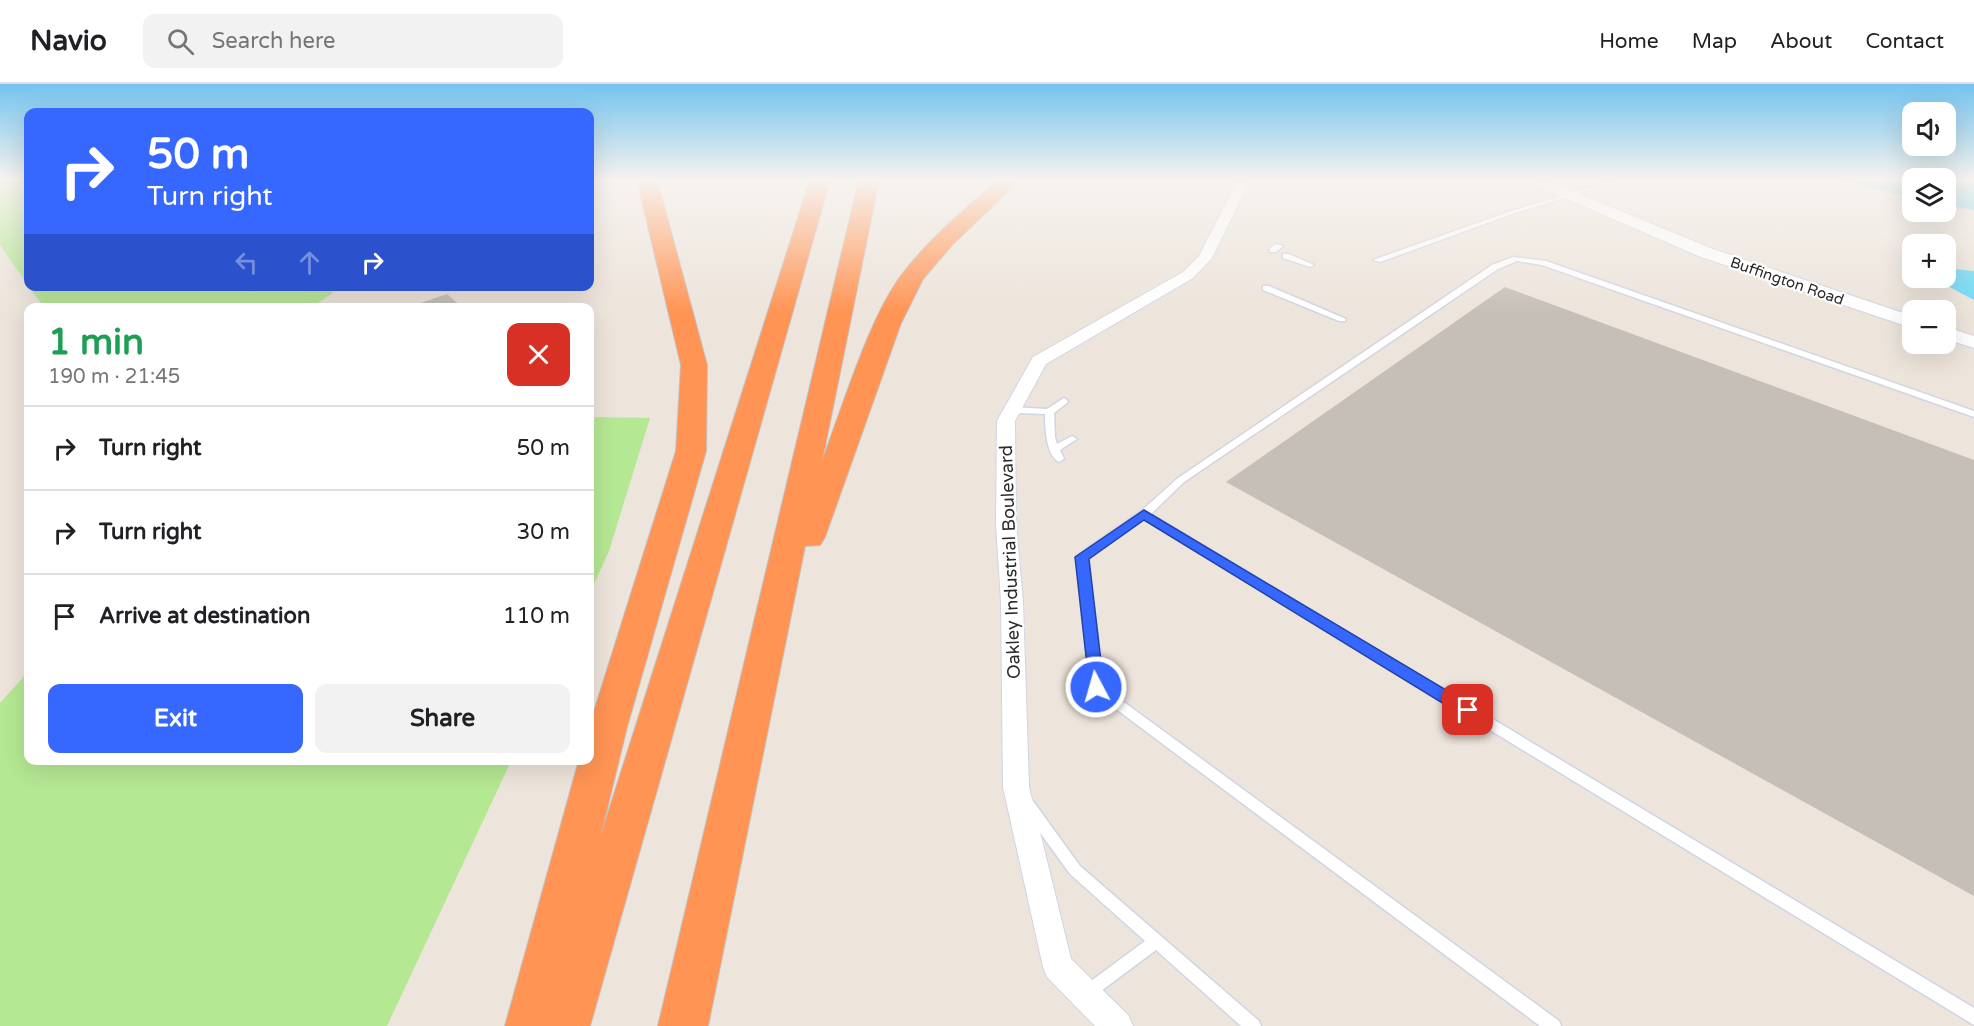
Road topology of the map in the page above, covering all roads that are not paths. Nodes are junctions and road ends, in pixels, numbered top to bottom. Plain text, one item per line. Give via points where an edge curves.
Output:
1 (658, 224) edge
2 (807, 224) edge
3 (859, 224) edge
4 (961, 224) edge
5 (1222, 224) edge
6 (1482, 224) edge
7 (1636, 224) edge
8 (1286, 256) dead end
9 (1377, 260) dead end
10 (1310, 265) dead end
11 (1266, 288) dead end
12 (1307, 300) junction
13 (1293, 308) dead end
14 (1342, 319) dead end
15 (1902, 319) edge
16 (1956, 336) edge
17 (1974, 342) edge
18 (1064, 401) dead end
19 (1012, 411) junction
20 (1049, 412) junction
21 (1974, 414) edge
22 (1072, 439) dead end
23 (1055, 448) junction
24 (1059, 459) dead end
25 (1144, 514) junction
26 (767, 648) junction
27 (1016, 787) junction
28 (1157, 941) junction
29 (1086, 994) junction
30 (1974, 1017) edge
31 (530, 1026) edge
32 (565, 1026) edge
33 (684, 1026) edge
34 (1117, 1026) edge
35 (1253, 1026) edge
36 (1553, 1026) edge

1 - 31 highway via 694,365 691,451 608,727
2 - 32 highway
3 - 26 highway
4 - 26 highway via 919,269 888,323
5 - 19 street, Oakley Industrial Boulevard via 1205,258 1188,275 1039,361
6 - 9 lane
7 - 15 street, Buffington Road via 1707,253
8 - 10 lane
11 - 12 lane
12 - 13 lane
12 - 14 lane
16 - 17 street
18 - 20 lane
19 - 20 lane
19 - 27 street, Oakley Industrial Boulevard via 1006,421 1006,523 1012,602
20 - 23 lane via 1050,437
21 - 25 lane via 1543,263 1516,260 1495,267 1181,480
22 - 23 lane
23 - 24 lane
25 - 30 lane
25 - 36 lane via 1082,557 1096,687
26 - 33 highway
27 - 28 lane via 1076,870
27 - 29 street, Oakley Industrial Boulevard via 1058,967
28 - 29 lane
28 - 35 lane
29 - 34 street, Oakley Industrial Boulevard

